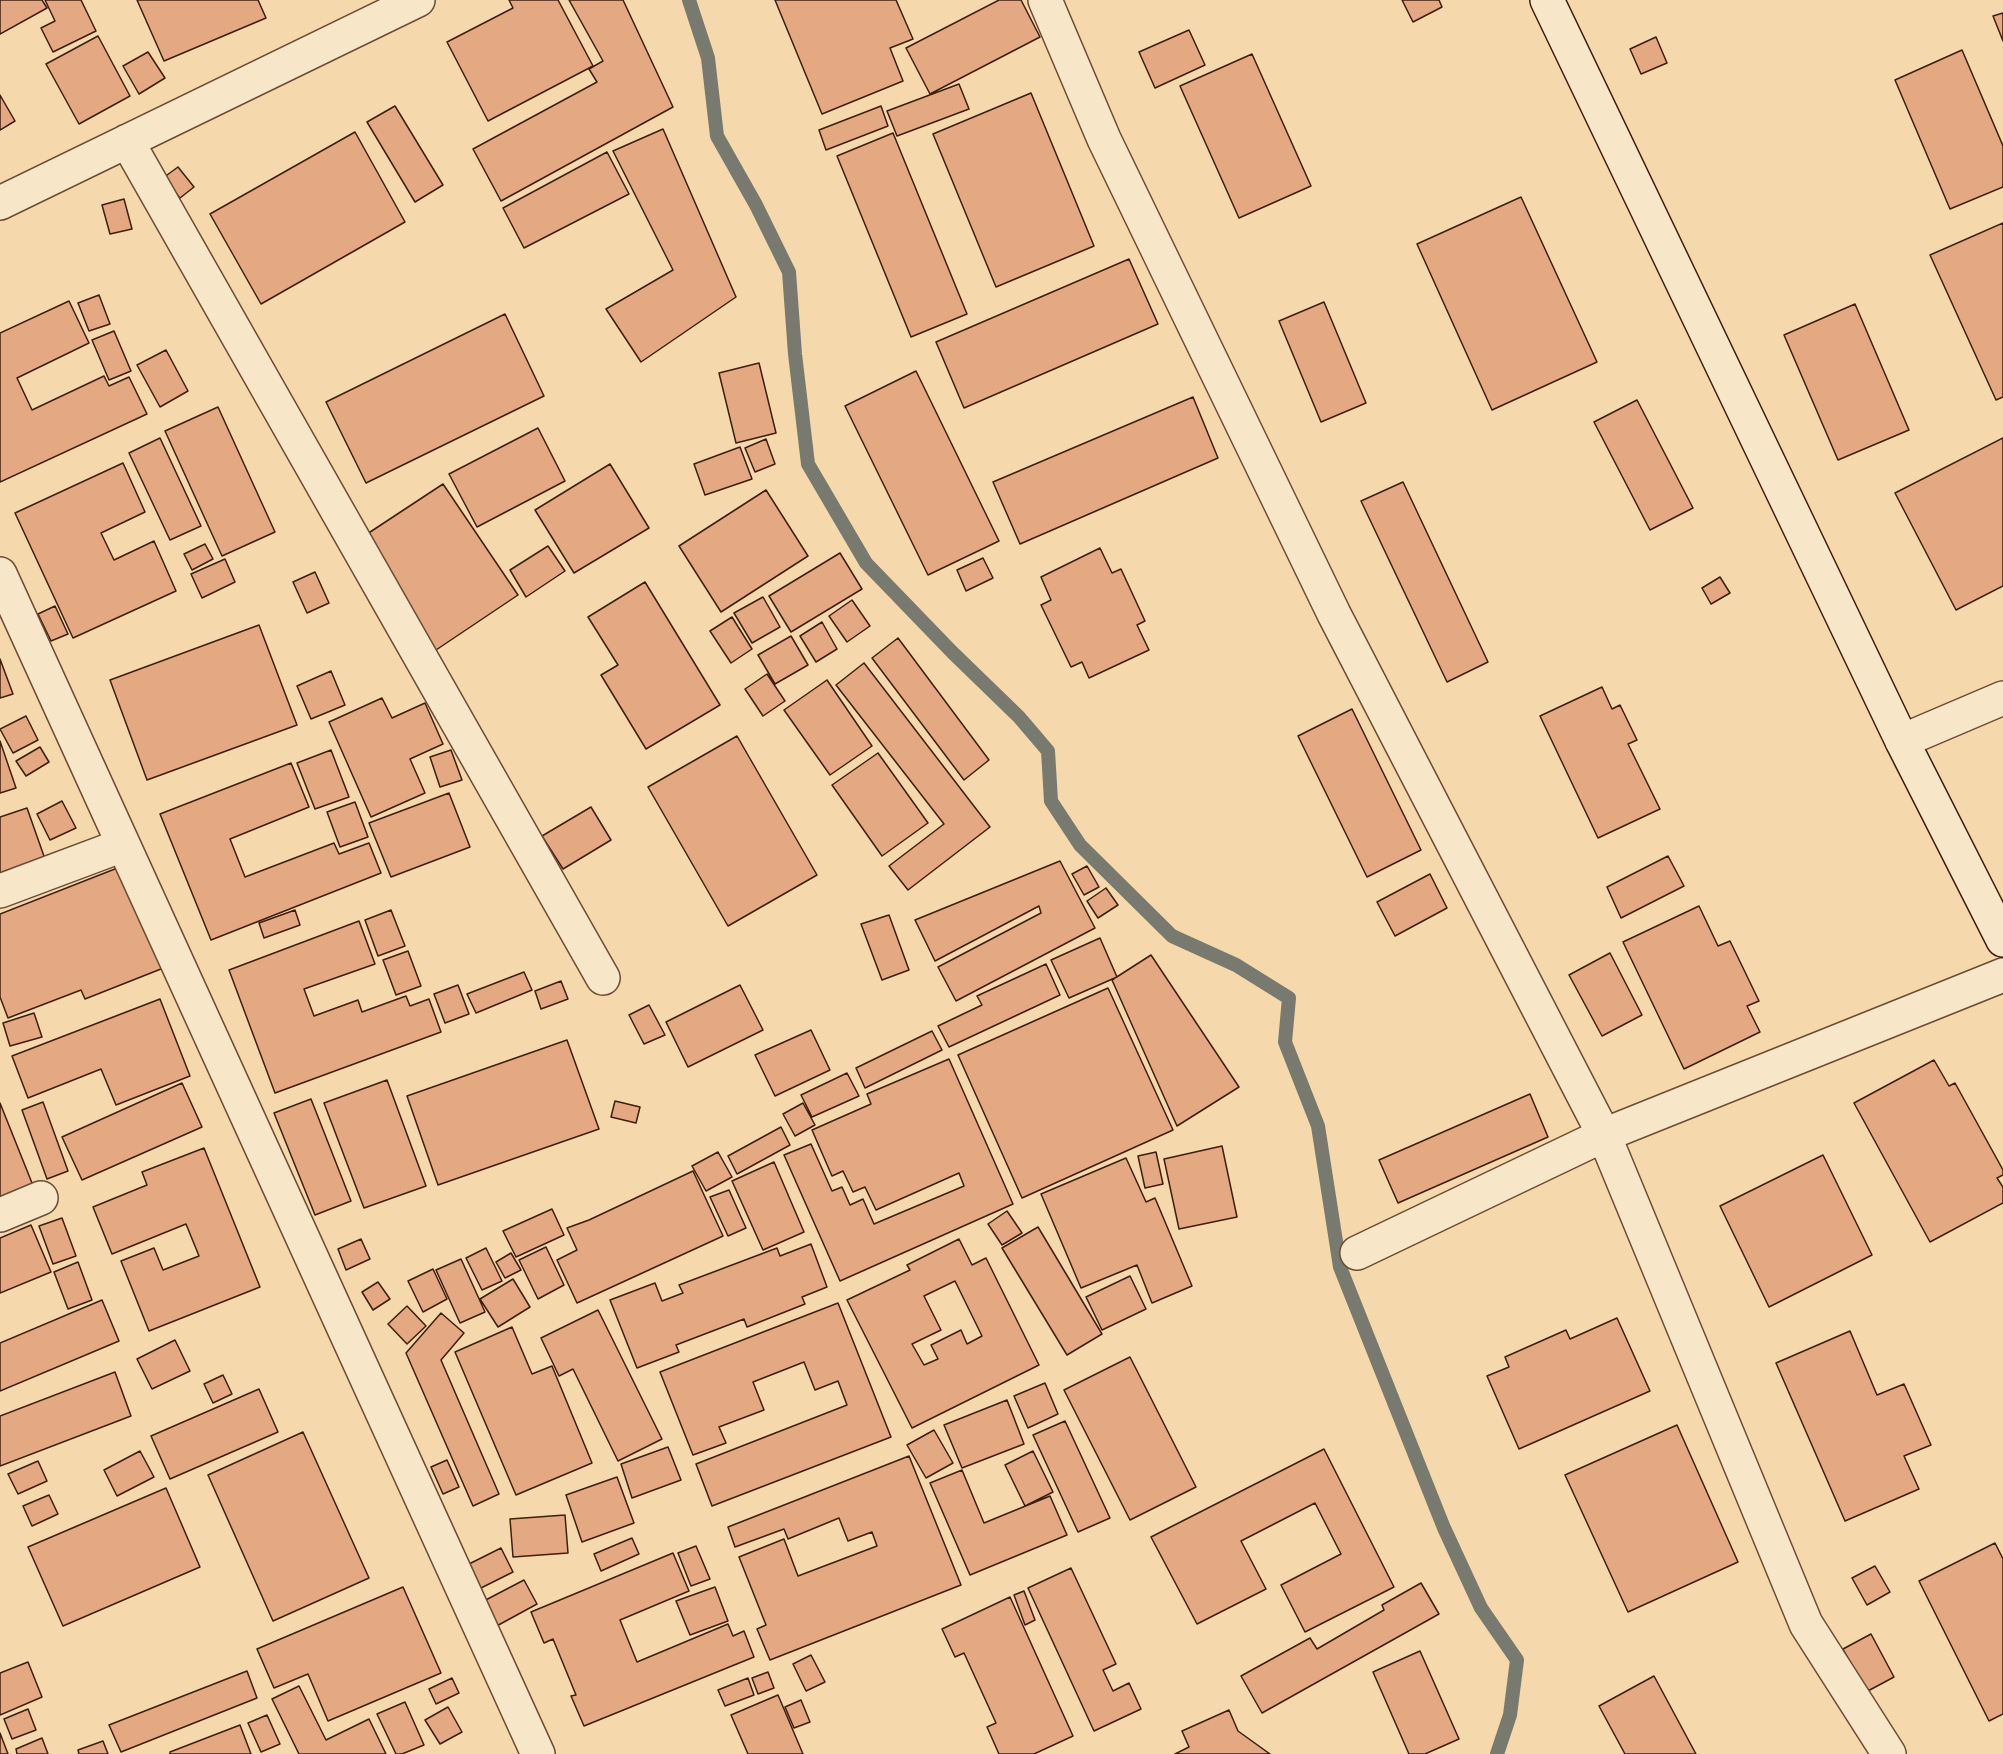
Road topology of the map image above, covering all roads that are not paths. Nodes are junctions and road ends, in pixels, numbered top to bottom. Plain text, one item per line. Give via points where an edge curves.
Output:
1 (418, 0) edge
2 (1045, 0) edge
3 (1547, 0) edge
4 (364, 12) edge
5 (127, 141) junction
6 (0, 203) edge
7 (0, 574) edge
8 (2003, 699) edge
9 (1902, 741) junction
10 (123, 845) junction
11 (0, 891) edge
12 (2003, 940) edge
13 (2003, 975) edge
14 (603, 978) dead end
15 (1604, 1135) junction
16 (40, 1198) dead end
17 (0, 1215) edge
18 (1357, 1253) dead end
19 (538, 1754) edge
20 (1889, 1754) edge

1 - 4 street
2 - 15 street via 1104,139 1334,614
3 - 9 street
4 - 5 street
5 - 6 street
5 - 14 street
7 - 10 street
8 - 9 street
9 - 12 street
10 - 11 street
10 - 19 street
13 - 15 street
15 - 18 street
15 - 20 street via 1806,1624
16 - 17 street

